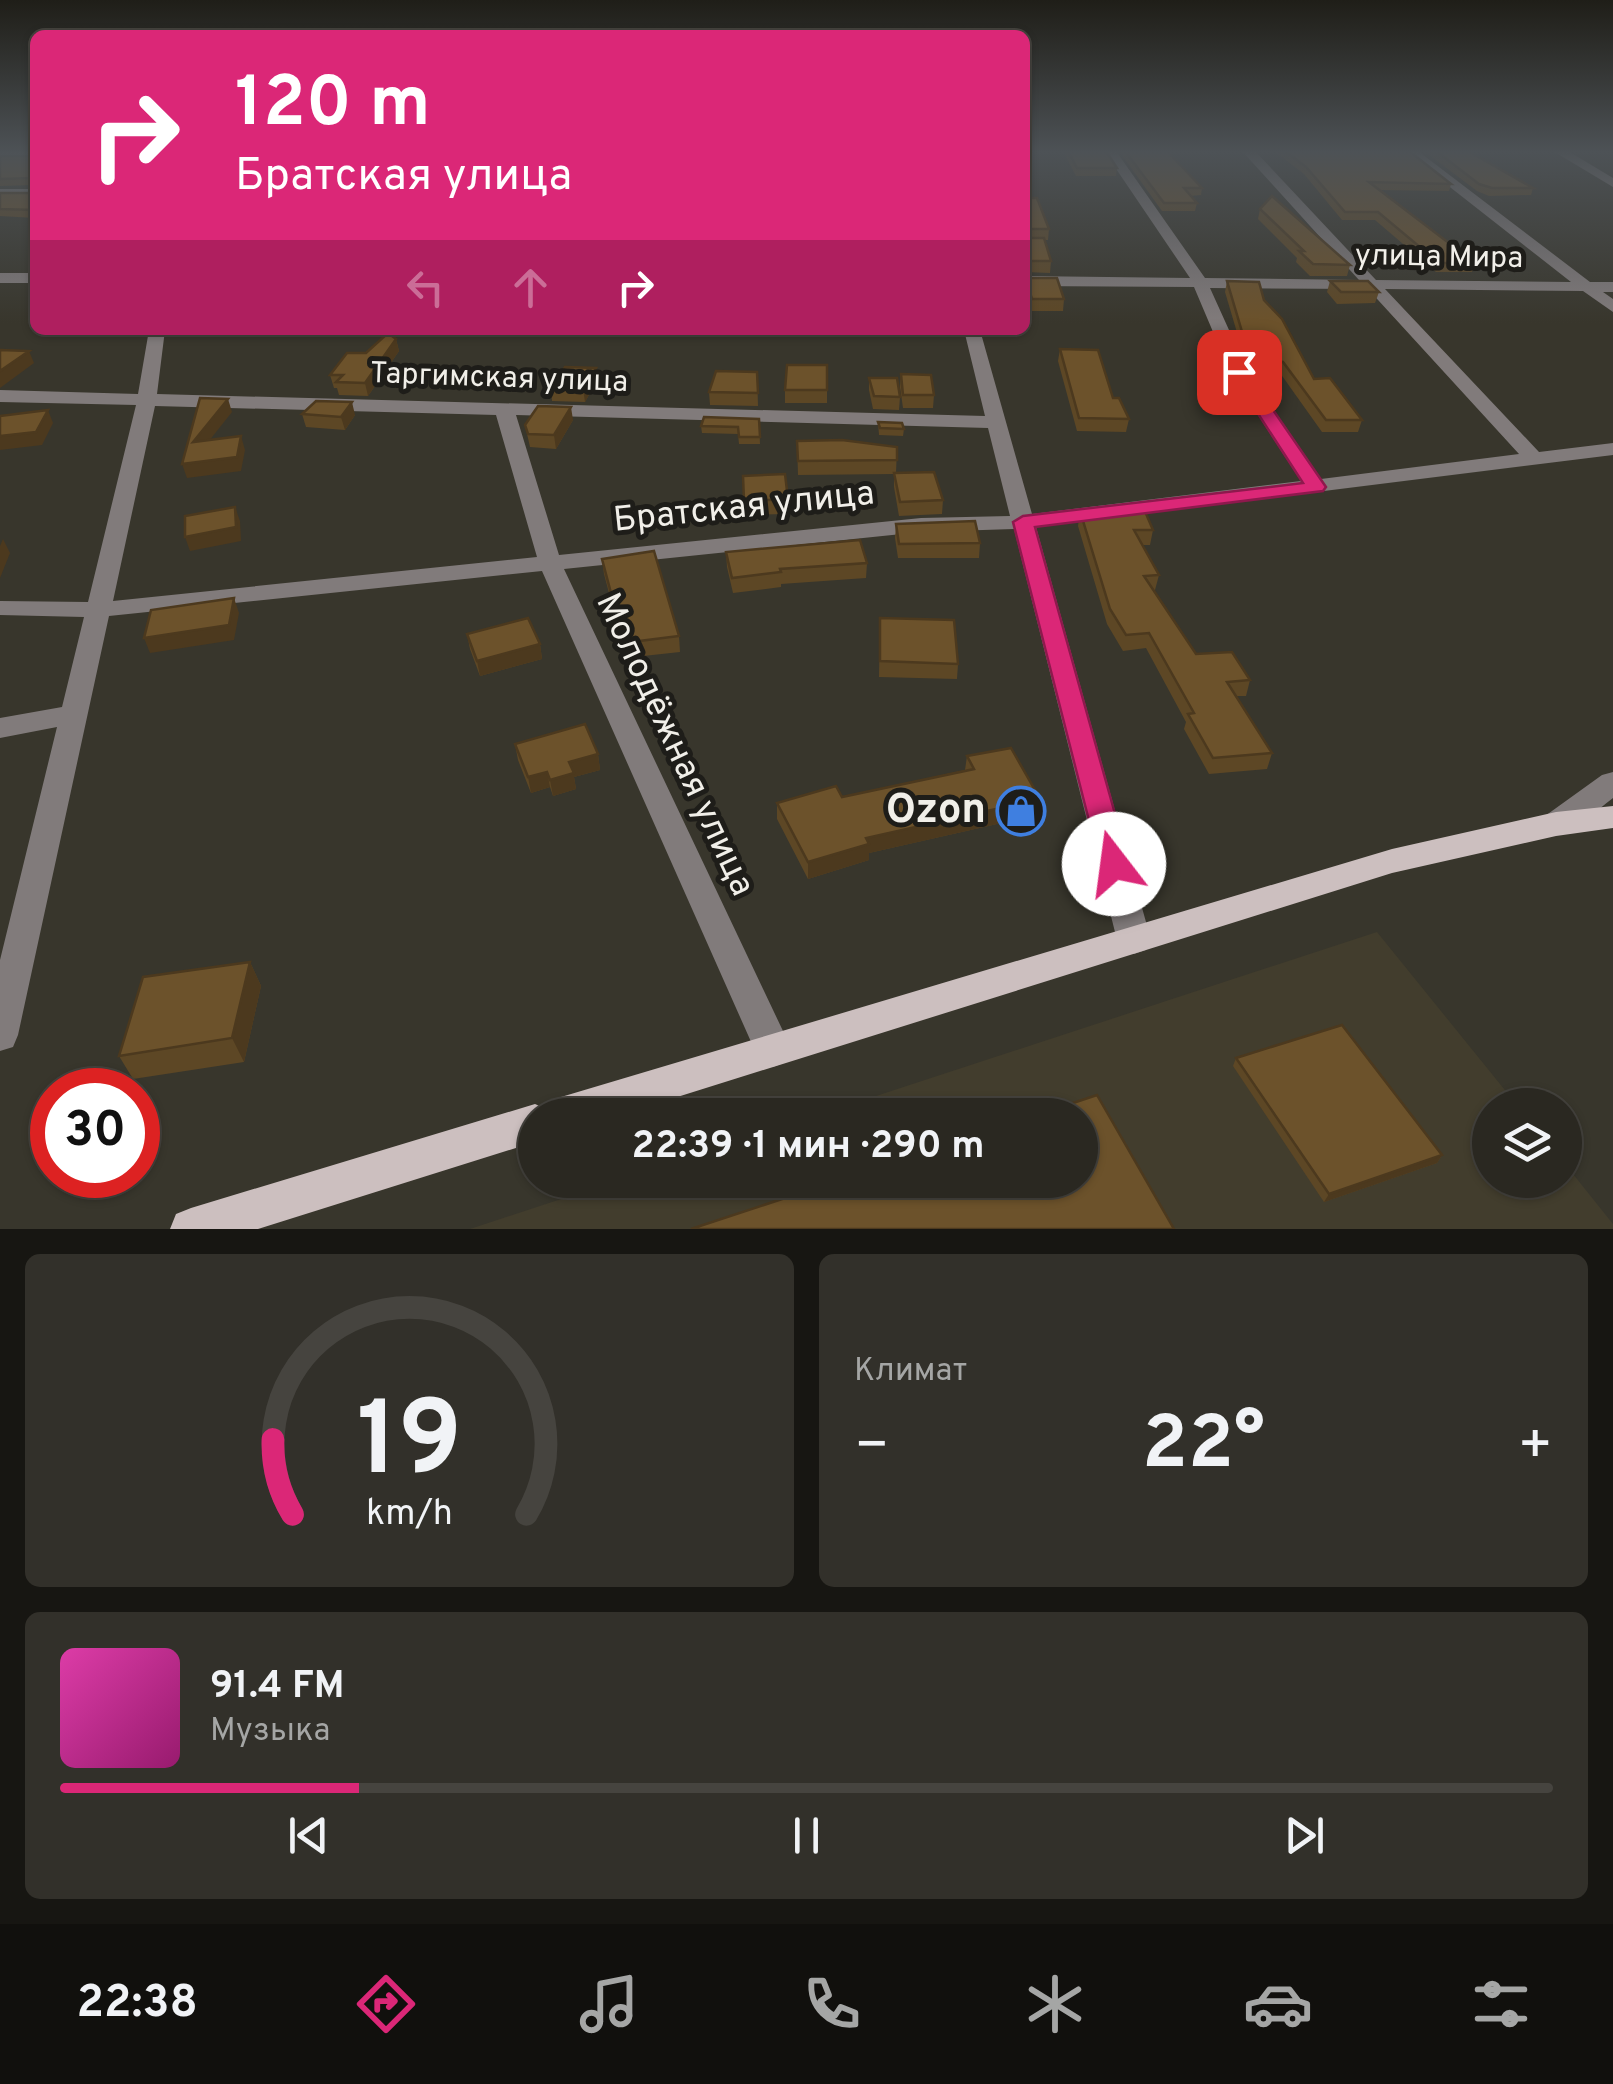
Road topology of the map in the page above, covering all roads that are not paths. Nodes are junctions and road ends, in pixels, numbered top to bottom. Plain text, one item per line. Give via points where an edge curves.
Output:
1 (1150, 208) edge
2 (1303, 208) edge
3 (1484, 208) edge
4 (0, 278) edge
5 (30, 278) edge
6 (1200, 280) junction
7 (1030, 281) edge
8 (1376, 285) junction
9 (1613, 286) edge
10 (1586, 287) junction
11 (1613, 307) edge
12 (156, 335) edge
13 (973, 335) edge
14 (0, 396) edge
15 (147, 399) junction
16 (504, 408) junction
17 (997, 422) junction
18 (1613, 450) edge
19 (1536, 460) junction
20 (1316, 487) junction
21 (1023, 522) junction
22 (550, 563) junction
23 (0, 608) edge
24 (96, 610) junction
25 (72, 715) junction
26 (0, 728) edge
27 (1613, 783) edge
28 (1613, 817) edge
29 (1556, 824) junction
30 (1134, 940) junction
31 (0, 1035) edge
32 (772, 1050) junction
33 (616, 1098) edge
34 (518, 1128) edge
35 (191, 1229) edge

1 - 6 street
2 - 8 street
3 - 10 street
4 - 5 street
6 - 7 street, улица Мира
6 - 8 street, улица Мира
6 - 20 street via 1239,372
8 - 10 street, улица Мира
8 - 19 street
9 - 10 street, улица Мира
10 - 11 street
12 - 15 street
13 - 17 street
14 - 15 street, Таргимская улица
15 - 16 street, Таргимская улица
15 - 24 street
16 - 17 street, Таргимская улица
16 - 22 street, Молодёжная улица
17 - 21 street
18 - 19 street, Братская улица
19 - 20 street, Братская улица
20 - 21 street, Братская улица
21 - 22 street, Братская улица via 921,525
21 - 30 street
22 - 24 street, Братская улица
22 - 32 street, Молодёжная улица
23 - 24 street, Братская улица
24 - 25 street
25 - 26 street
25 - 31 street
27 - 29 street
28 - 29 main road
29 - 30 main road via 1392,861
30 - 32 main road
32 - 33 main road
34 - 35 main road

